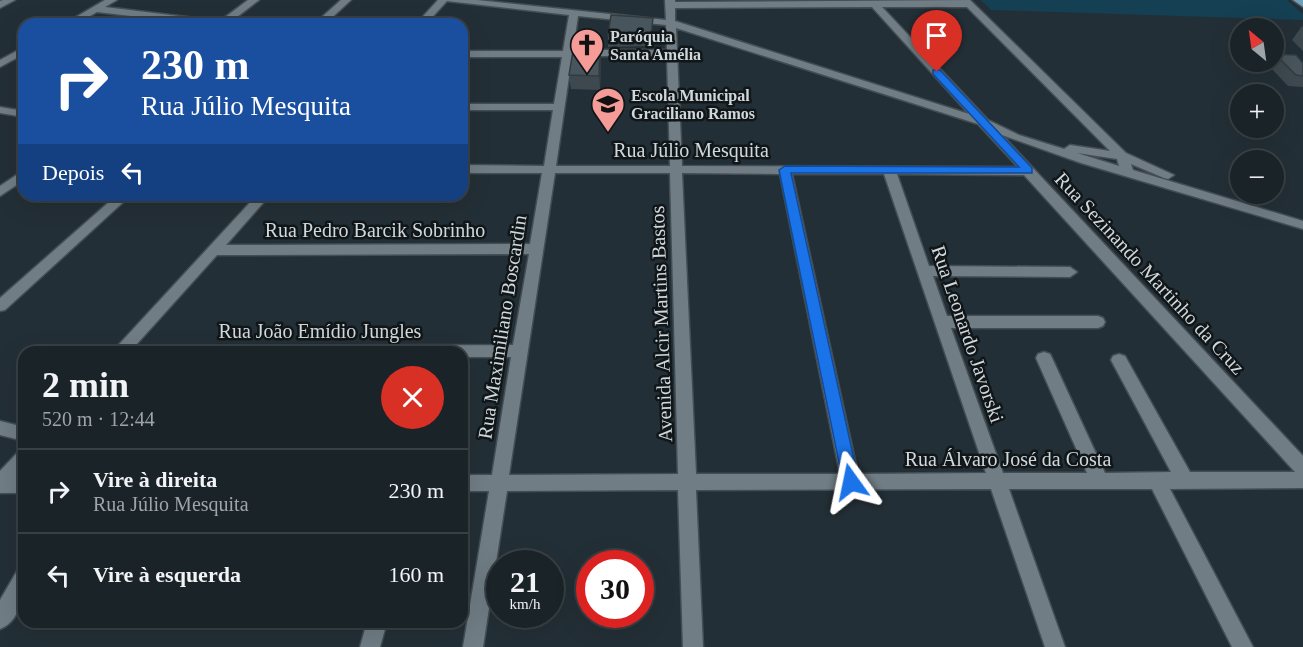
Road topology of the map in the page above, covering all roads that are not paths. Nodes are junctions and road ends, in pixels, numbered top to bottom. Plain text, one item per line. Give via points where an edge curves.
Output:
1 (10, 0) edge
2 (112, 0) edge
3 (254, 0) edge
4 (346, 0) edge
5 (443, 0) edge
6 (451, 0) edge
7 (1298, 0) edge
8 (671, 2) edge
9 (872, 2) edge
10 (967, 2) edge
11 (1303, 4) edge
12 (0, 5) edge
13 (96, 9) junction
14 (573, 13) junction
15 (80, 18) edge
16 (172, 18) edge
17 (230, 18) edge
18 (326, 18) edge
19 (426, 18) edge
20 (671, 23) junction
21 (567, 53) junction
22 (672, 53) junction
23 (18, 54) edge
24 (468, 54) edge
25 (0, 64) edge
26 (468, 107) edge
27 (558, 107) junction
28 (0, 110) edge
29 (18, 113) edge
30 (983, 122) junction
31 (1049, 148) junction
32 (1122, 156) junction
33 (468, 169) edge
34 (548, 169) junction
35 (676, 170) junction
36 (785, 170) junction
37 (889, 170) junction
38 (1028, 171) junction
39 (1127, 171) junction
40 (18, 178) edge
41 (1, 190) edge
42 (1212, 196) junction
43 (118, 201) edge
44 (259, 201) edge
45 (1303, 225) edge
46 (536, 249) junction
47 (214, 250) junction
48 (924, 271) junction
49 (1070, 272) dead end
50 (0, 306) edge
51 (941, 322) junction
52 (1098, 322) dead end
53 (126, 346) edge
54 (468, 351) edge
55 (519, 351) junction
56 (1044, 358) dead end
57 (1119, 360) dead end
58 (0, 428) edge
59 (18, 432) edge
60 (18, 464) edge
61 (1303, 468) edge
62 (1303, 480) edge
63 (1101, 481) junction
64 (1157, 481) junction
65 (1185, 481) junction
66 (851, 482) junction
67 (997, 482) junction
68 (468, 483) edge
69 (498, 483) junction
70 (687, 483) junction
71 (0, 484) edge
72 (18, 484) edge
73 (18, 589) edge
74 (0, 620) edge
75 (375, 628) edge
76 (370, 647) edge
77 (472, 647) edge
78 (693, 647) edge
79 (1055, 647) edge
80 (1243, 647) edge

1 - 12 street
2 - 13 street
3 - 17 street
4 - 18 street
5 - 19 street
6 - 14 street
7 - 11 main road
8 - 9 street
8 - 20 street, Avenida Alcir Martins Bastos
9 - 10 street
9 - 30 street, Rua Sezinando Martinho da Cruz
10 - 32 street
13 - 15 street
13 - 16 street
14 - 20 street
14 - 21 street, Rua Maximiliano Boscardin
20 - 22 street, Avenida Alcir Martins Bastos
20 - 30 street
21 - 22 street
21 - 24 street
21 - 27 street, Rua Maximiliano Boscardin
22 - 35 street, Avenida Alcir Martins Bastos
23 - 25 street
26 - 27 street
27 - 34 street, Rua Maximiliano Boscardin
28 - 29 street
30 - 31 street
30 - 38 street, Rua Sezinando Martinho da Cruz
31 - 32 street
31 - 39 street
32 - 39 street
32 - 42 street
33 - 34 street, Rua Júlio Mesquita
34 - 35 street, Rua Júlio Mesquita
34 - 46 street, Rua Maximiliano Boscardin
35 - 36 street, Rua Júlio Mesquita
35 - 70 street, Avenida Alcir Martins Bastos
36 - 37 street, Rua Júlio Mesquita
36 - 66 street
37 - 38 street, Rua Júlio Mesquita
37 - 48 street, Rua Leonardo Javorski
38 - 61 street, Rua Sezinando Martinho da Cruz
39 - 42 street
40 - 41 street
42 - 45 street
43 - 50 street
44 - 47 street
46 - 47 street, Rua Pedro Barcik Sobrinho
46 - 55 street, Rua Maximiliano Boscardin
47 - 53 street
48 - 49 street
48 - 51 street, Rua Leonardo Javorski
51 - 52 street
51 - 67 street, Rua Leonardo Javorski
54 - 55 street, Rua João Emídio Jungles
55 - 69 street, Rua Maximiliano Boscardin
56 - 63 street
57 - 65 street
58 - 59 street
60 - 71 street
62 - 65 street, Rua Álvaro José da Costa
63 - 64 street, Rua Álvaro José da Costa
63 - 67 street, Rua Álvaro José da Costa
64 - 65 street, Rua Álvaro José da Costa
64 - 80 street
66 - 67 street, Rua Álvaro José da Costa
66 - 70 street, Rua Álvaro José da Costa
67 - 79 street, Rua Leonardo Javorski
68 - 69 street, Rua Álvaro José da Costa
69 - 70 street, Rua Álvaro José da Costa
69 - 77 street, Rua Maximiliano Boscardin
70 - 78 street, Avenida Alcir Martins Bastos
71 - 72 street
73 - 74 street
75 - 76 street

